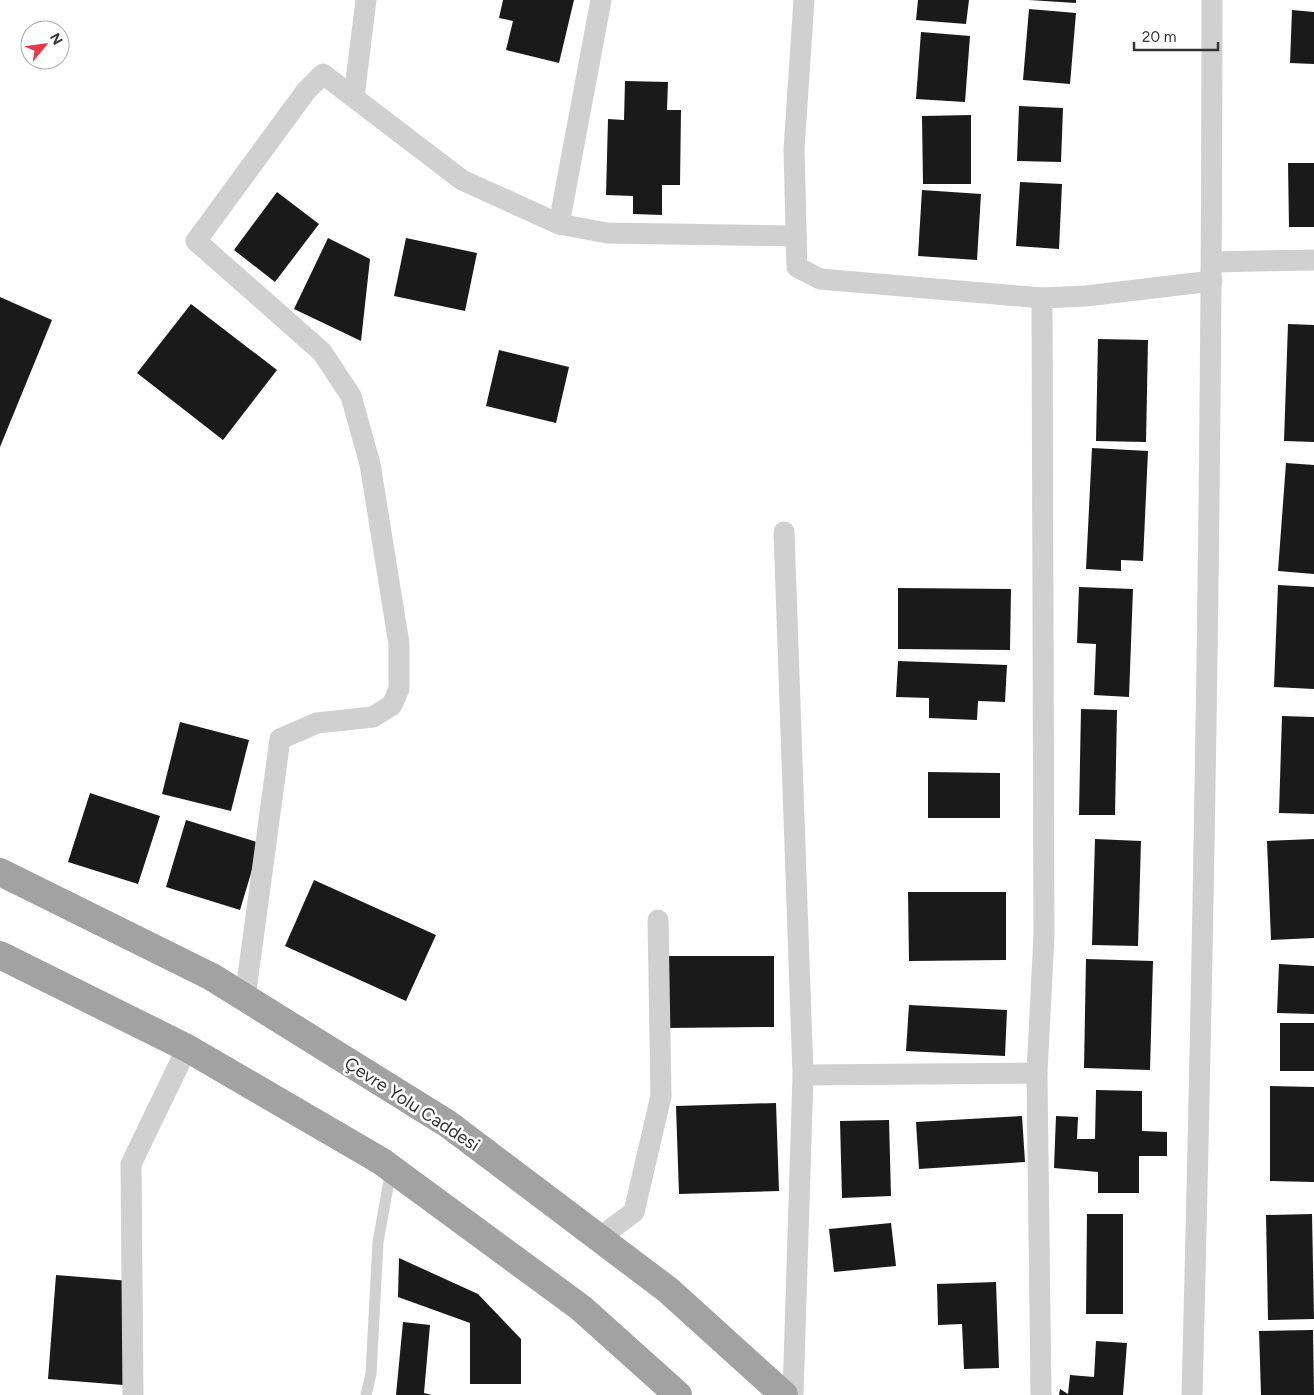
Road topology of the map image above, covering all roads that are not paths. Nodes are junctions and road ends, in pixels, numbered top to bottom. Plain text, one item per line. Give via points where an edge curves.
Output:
1 (366, 0) edge
2 (601, 0) edge
3 (804, 0) edge
4 (1212, 0) edge
5 (354, 97) junction
6 (559, 224) junction
7 (796, 236) junction
8 (1314, 260) edge
9 (1212, 272) junction
10 (1042, 298) junction
11 (784, 532) dead end
12 (0, 872) edge
13 (658, 920) dead end
14 (0, 955) edge
15 (245, 998) junction
16 (187, 1048) junction
17 (1037, 1073) junction
18 (803, 1075) junction
19 (392, 1168) junction
20 (600, 1238) junction
21 (674, 1394) edge
22 (133, 1395) edge
23 (366, 1395) edge
24 (784, 1395) edge
25 (793, 1395) edge
26 (1041, 1395) edge
27 (1192, 1395) edge

1 - 5 street
2 - 6 street
3 - 7 street via 794,149
4 - 9 street
5 - 6 street via 462,180
5 - 15 street via 323,74 306,91 196,241 322,352 351,396 370,464 399,644 399,690 392,705 373,718 317,723 280,739
6 - 7 street via 607,233
7 - 10 street via 797,267 820,279
8 - 9 street
9 - 10 street
9 - 27 street
10 - 17 street via 1044,935
11 - 18 street
12 - 15 highway, Çevre Yolu Caddesi via 212,977
13 - 20 street via 661,1096 634,1212
14 - 16 highway
15 - 20 highway, Çevre Yolu Caddesi via 448,1124
16 - 19 highway
16 - 22 street via 131,1164
17 - 18 street
17 - 26 street
18 - 25 street
19 - 21 highway via 581,1308
19 - 23 lane via 378,1242 371,1374
20 - 24 highway, Çevre Yolu Caddesi via 668,1290

